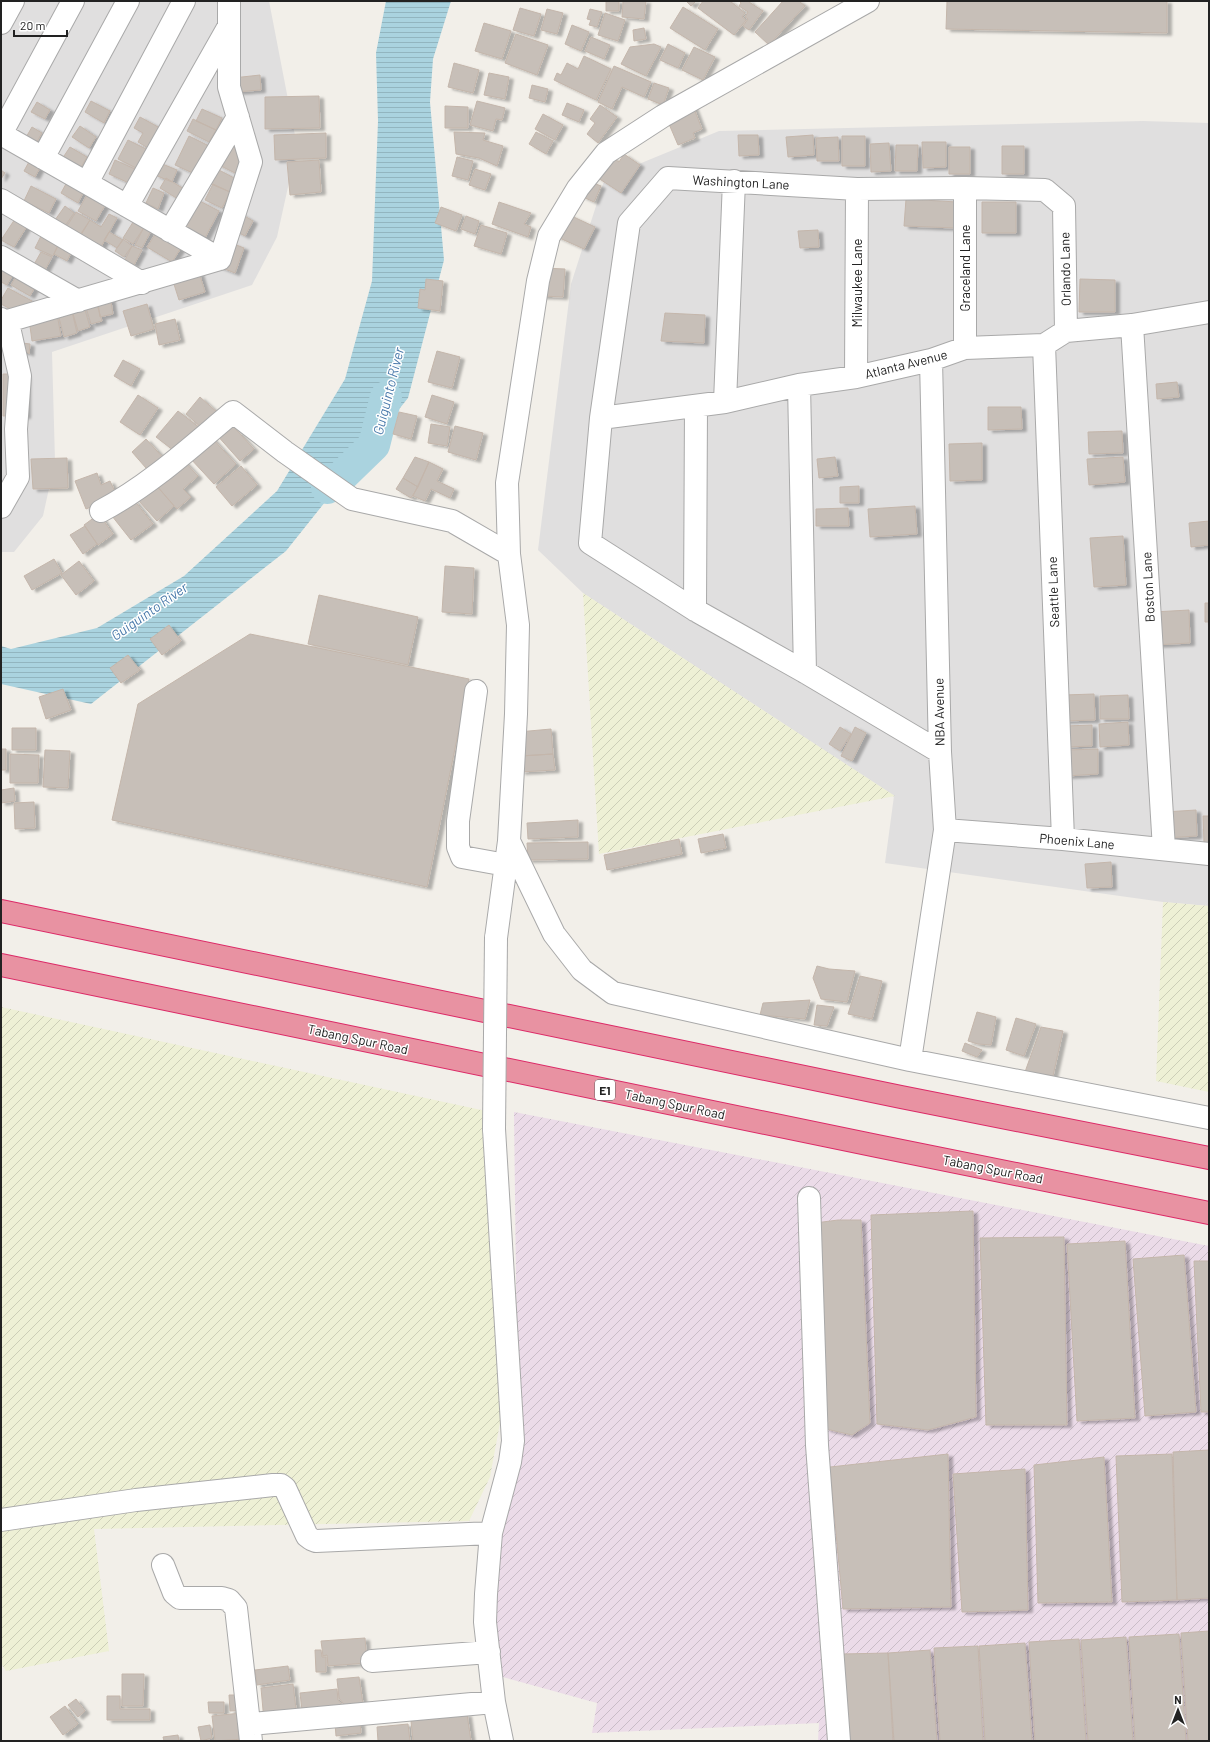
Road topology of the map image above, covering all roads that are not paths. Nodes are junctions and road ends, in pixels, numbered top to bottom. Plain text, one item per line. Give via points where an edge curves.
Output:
1 (12, 1) edge
2 (73, 1) edge
3 (128, 1) edge
4 (184, 1) edge
5 (230, 1) edge
6 (868, 1) edge
7 (1, 23) edge
8 (230, 24) junction
9 (238, 117) junction
10 (1, 134) edge
11 (44, 158) junction
12 (734, 181) junction
13 (87, 183) junction
14 (965, 188) junction
15 (857, 189) junction
16 (1, 200) edge
17 (127, 206) junction
18 (1064, 206) joint
19 (170, 231) junction
20 (1, 257) edge
21 (220, 260) junction
22 (142, 283) junction
23 (78, 301) junction
24 (1209, 312) edge
25 (3, 322) edge
26 (1132, 325) junction
27 (1066, 331) junction
28 (1044, 345) junction
29 (965, 348) junction
30 (931, 360) junction
31 (10, 377) edge
32 (856, 377) junction
33 (799, 385) junction
34 (725, 402) junction
35 (696, 406) junction
36 (601, 418) junction
37 (8, 429) edge
38 (10, 477) edge
39 (1, 507) edge
40 (101, 511) dead end
41 (508, 554) junction
42 (695, 610) junction
43 (805, 672) junction
44 (476, 691) dead end
45 (940, 752) junction
46 (945, 830) junction
47 (1063, 839) junction
48 (509, 841) junction
49 (1164, 849) junction
50 (1209, 854) edge
51 (506, 865) junction
52 (1, 911) edge
53 (1, 965) edge
54 (910, 1060) junction
55 (1209, 1118) edge
56 (1209, 1158) edge
57 (809, 1198) dead end
58 (1209, 1213) edge
59 (1, 1520) edge
60 (491, 1533) junction
61 (163, 1565) dead end
62 (489, 1652) junction
63 (372, 1661) dead end
64 (494, 1702) junction
65 (251, 1732) edge
66 (502, 1741) edge
67 (839, 1741) edge

1 - 7 street
2 - 10 street
3 - 11 street
4 - 13 street
5 - 8 street
6 - 41 street via 663,116 606,153 578,188 549,236 538,281 507,483
8 - 9 street via 230,87
8 - 17 street
9 - 19 street
9 - 21 street via 251,162
10 - 11 street
11 - 13 street
12 - 15 street, Washington Lane
12 - 34 street
12 - 36 street, Washington Lane via 668,178 629,223
13 - 17 street
14 - 15 street, Washington Lane
14 - 18 street, Washington Lane via 1045,190
14 - 29 street, Graceland Lane
15 - 32 street, Milwaukee Lane
16 - 22 street
17 - 19 street
18 - 27 street, Orlando Lane
19 - 21 street
20 - 23 street
21 - 22 street
22 - 23 street
23 - 25 street
24 - 26 street
25 - 31 street
26 - 27 street
26 - 49 street, Boston Lane
27 - 28 street
28 - 29 street, Atlanta Avenue
28 - 47 street, Seattle Lane
29 - 30 street, Atlanta Avenue
30 - 32 street, Atlanta Avenue
30 - 45 street, NBA Avenue
31 - 37 street
32 - 33 street, Atlanta Avenue
33 - 34 street, Atlanta Avenue
33 - 43 street
34 - 35 street, Atlanta Avenue
35 - 36 street, Atlanta Avenue
35 - 42 street
36 - 42 street via 590,542
37 - 38 street
38 - 39 street
40 - 41 street via 124,499 155,476 234,412 352,499 452,521
41 - 48 street via 518,625
42 - 43 street
43 - 45 street
44 - 51 street via 458,821 458,847 462,857
45 - 46 street, NBA Avenue
46 - 47 street, Phoenix Lane
46 - 54 street, NBA Avenue
47 - 49 street, Phoenix Lane
48 - 51 street
48 - 54 street via 554,934 582,970 613,993
49 - 50 street, Phoenix Lane
51 - 60 street, bridge via 496,938 494,1129 513,1440 510,1462
52 - 56 highway via 885,1094
53 - 58 highway, Tabang Spur Road / E1
54 - 55 street
57 - 67 street via 817,1445
59 - 60 street via 136,1500 281,1485 285,1488 307,1536 316,1541
60 - 62 street via 485,1615
61 - 65 street via 174,1593 180,1598 222,1598 229,1600 236,1608
62 - 63 street
62 - 64 street
64 - 65 street
64 - 66 street

